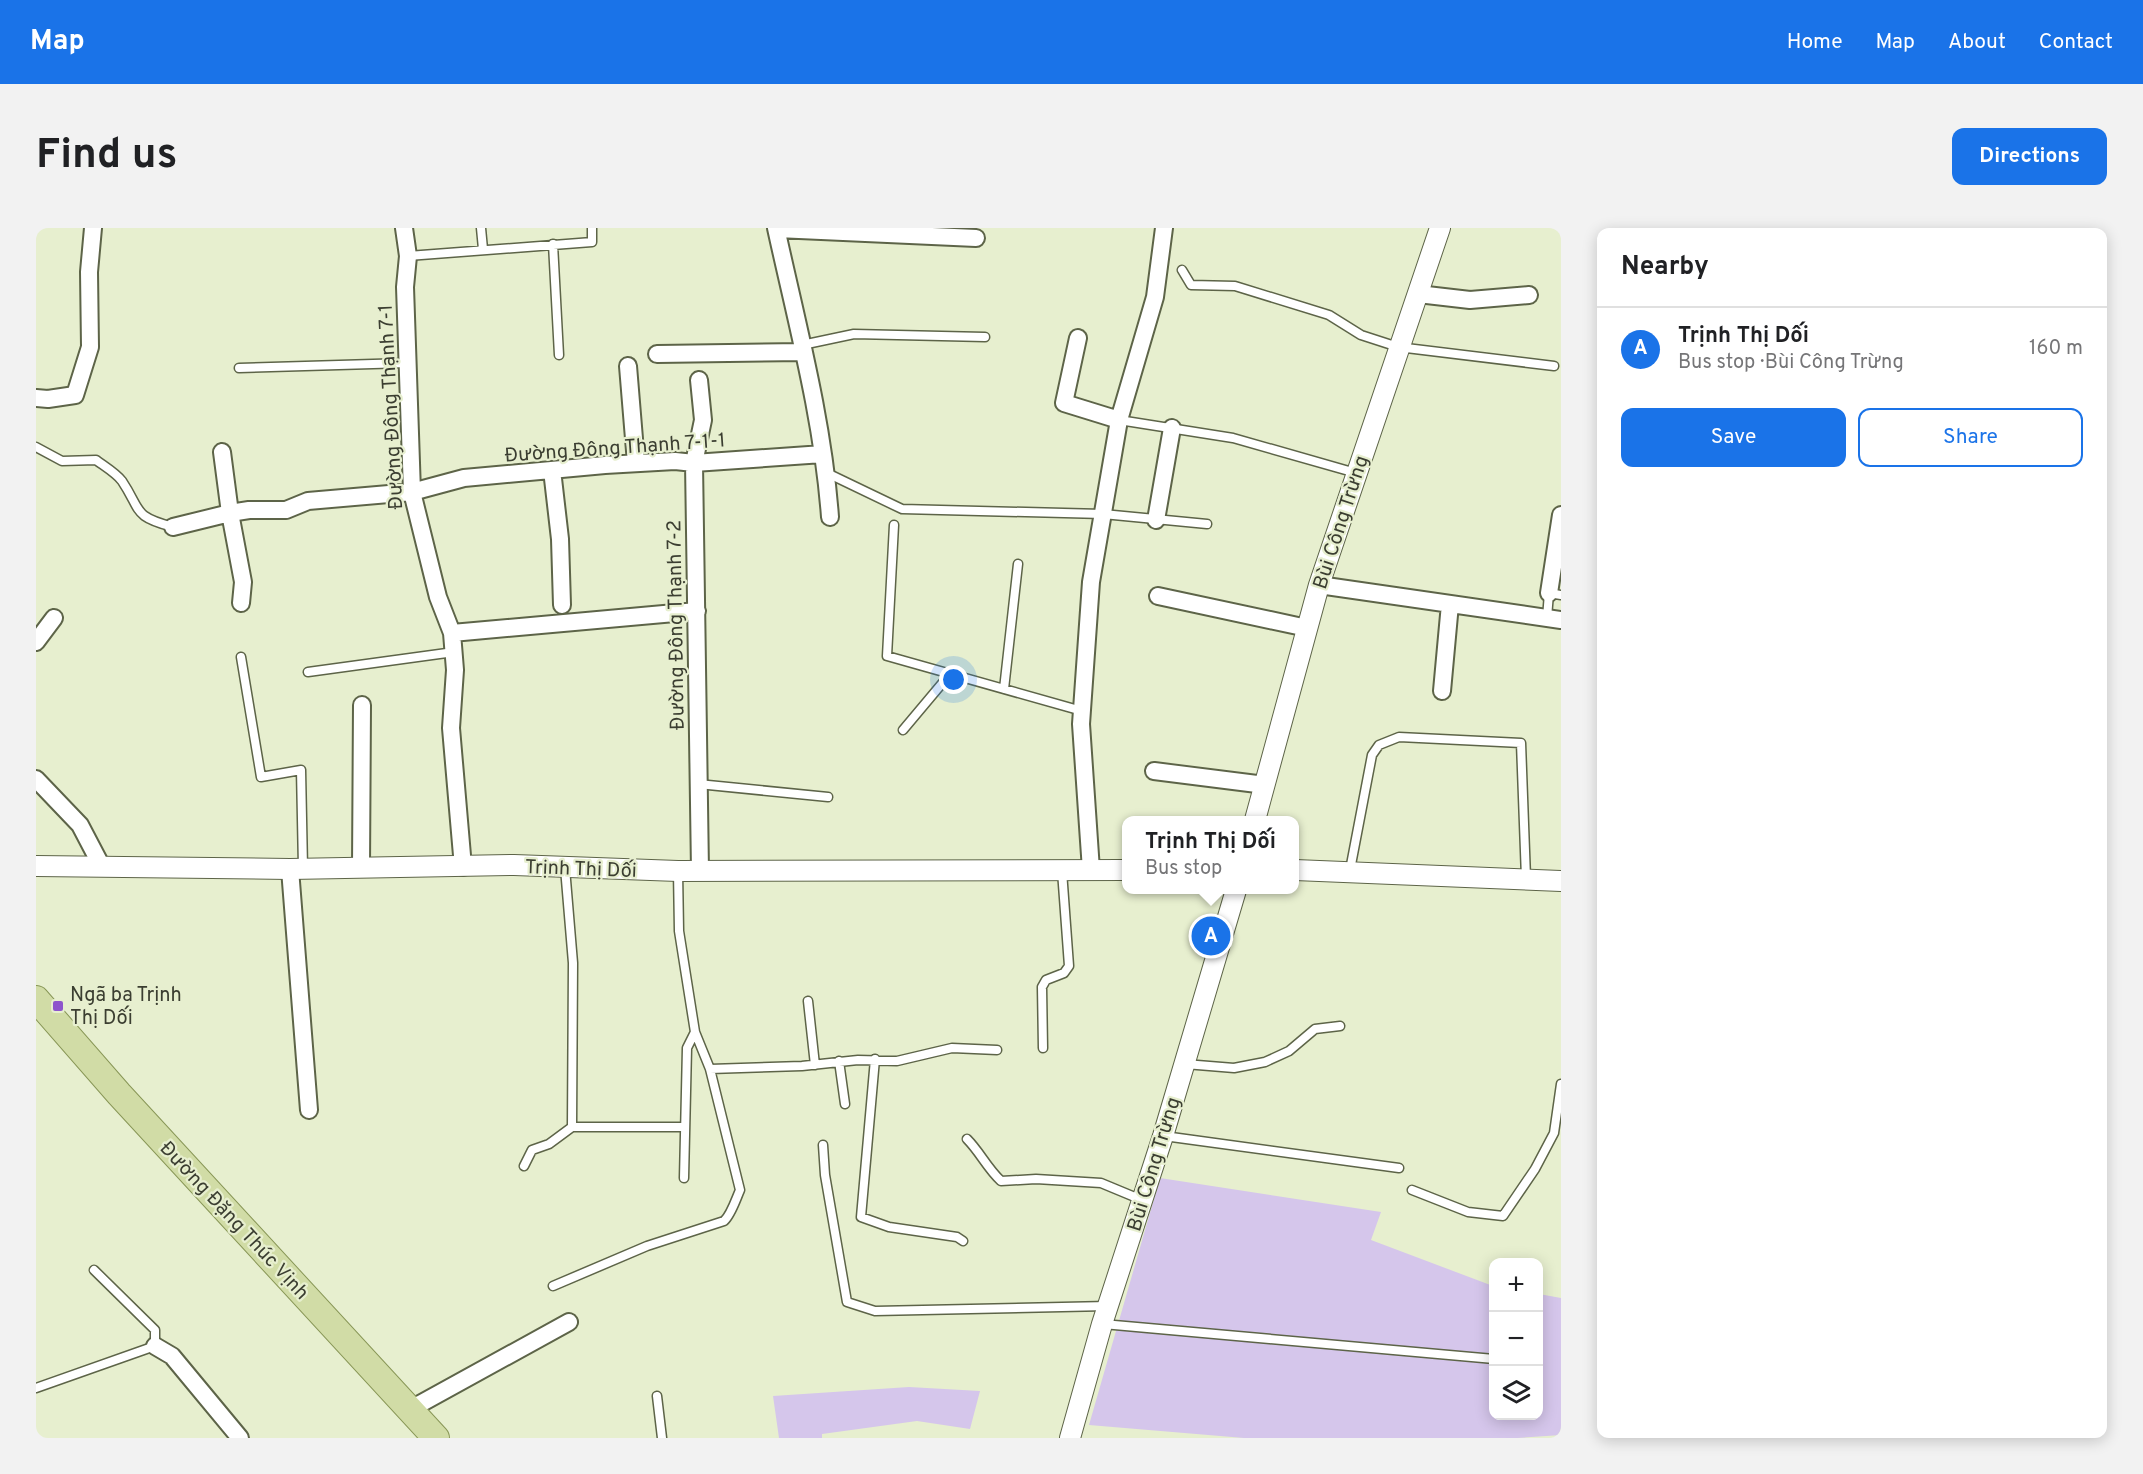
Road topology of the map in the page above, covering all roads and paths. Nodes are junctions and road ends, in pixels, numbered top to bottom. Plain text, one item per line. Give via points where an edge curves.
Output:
1 (93, 228) edge
2 (404, 228) edge
3 (481, 228) edge
4 (592, 228) edge
5 (1164, 228) edge
6 (1440, 228) edge
7 (776, 229) edge
8 (976, 237) dead end
9 (553, 244) junction
10 (483, 249) junction
11 (408, 256) junction
12 (1182, 270) dead end
13 (1418, 294) junction
14 (1529, 295) dead end
15 (985, 338) dead end
16 (1078, 338) dead end
17 (1398, 347) junction
18 (803, 349) junction
19 (657, 354) dead end
20 (559, 355) dead end
21 (407, 363) junction
22 (628, 366) dead end
23 (1554, 366) dead end
24 (238, 368) dead end
25 (699, 380) dead end
26 (36, 398) edge
27 (1119, 420) junction
28 (1172, 428) junction
29 (36, 447) edge
30 (222, 452) dead end
31 (823, 454) junction
32 (636, 463) junction
33 (694, 463) junction
34 (552, 470) junction
35 (827, 473) junction
36 (1356, 473) junction
37 (412, 492) junction
38 (230, 513) junction
39 (1103, 514) junction
40 (1561, 515) edge
41 (831, 518) dead end
42 (1155, 520) junction
43 (1207, 524) dead end
44 (894, 525) dead end
45 (173, 527) joint
46 (1018, 564) dead end
47 (1319, 585) junction
48 (1555, 594) edge
49 (1158, 596) dead end
50 (241, 603) dead end
51 (1450, 604) junction
52 (562, 605) dead end
53 (697, 611) junction
54 (54, 618) dead end
55 (1554, 619) edge
56 (1307, 628) junction
57 (452, 633) junction
58 (36, 642) edge
59 (454, 652) junction
60 (241, 657) dead end
61 (308, 672) dead end
62 (950, 674) junction
63 (1004, 689) junction
64 (1442, 691) dead end
65 (362, 705) dead end
66 (1082, 711) junction
67 (903, 730) dead end
68 (1154, 771) dead end
69 (36, 779) edge
70 (698, 784) junction
71 (1265, 785) junction
72 (828, 797) dead end
73 (1256, 816) edge
74 (36, 866) edge
75 (102, 867) junction
76 (463, 867) junction
77 (565, 867) junction
78 (361, 868) junction
79 (296, 869) junction
80 (1091, 870) junction
81 (1122, 870) edge
82 (1299, 870) edge
83 (1350, 870) junction
84 (678, 871) junction
85 (700, 871) junction
86 (1062, 872) junction
87 (1526, 879) junction
88 (1561, 881) edge
89 (1235, 894) edge
90 (36, 999) edge
91 (808, 1001) dead end
92 (36, 1019) edge
93 (1340, 1026) dead end
94 (695, 1032) junction
95 (1043, 1048) dead end
96 (998, 1050) dead end
97 (875, 1059) junction
98 (839, 1061) junction
99 (1184, 1064) junction
100 (815, 1065) junction
101 (710, 1069) junction
102 (1561, 1084) edge
103 (845, 1104) dead end
104 (309, 1110) dead end
105 (572, 1127) junction
106 (685, 1127) junction
107 (1163, 1136) junction
108 (967, 1139) dead end
109 (823, 1145) dead end
110 (524, 1166) dead end
111 (1399, 1168) dead end
112 (684, 1178) dead end
113 (1412, 1190) dead end
114 (1142, 1200) junction
115 (963, 1241) dead end
116 (94, 1270) dead end
117 (553, 1286) dead end
118 (1105, 1315) junction
119 (569, 1322) dead end
120 (154, 1346) junction
121 (1489, 1358) edge
122 (36, 1388) edge
123 (657, 1396) dead end
124 (409, 1410) junction
125 (240, 1438) edge
126 (420, 1438) edge
127 (436, 1438) edge
128 (662, 1438) edge
129 (1070, 1438) edge

1 - 26 street via 90,347 83,373 75,395
2 - 11 street, Đường Đông Thạnh 7-1
3 - 10 lane
4 - 9 lane via 592,242
5 - 27 street via 1155,297
6 - 13 street, Bùi Công Trừng
7 - 8 street
7 - 18 street
9 - 10 lane
9 - 20 lane
10 - 11 lane
11 - 21 street, Đường Đông Thạnh 7-1
12 - 17 lane via 1191,285 1235,286 1329,315 1361,335
13 - 14 street via 1470,300
13 - 17 street, Bùi Công Trừng
15 - 18 lane via 854,334
16 - 27 street via 1064,403
17 - 23 lane
17 - 36 street, Bùi Công Trừng
18 - 19 street
18 - 31 street
21 - 24 lane
21 - 37 street, Đường Đông Thạnh 7-1
22 - 32 street
25 - 33 street, Đường Đông Thạnh 7-2 via 703,420
27 - 28 lane
27 - 39 street
28 - 36 lane via 1233,438
28 - 42 street
29 - 45 lane via 62,461 96,460 121,479 138,511
30 - 38 street
31 - 33 street, Đường Đông Thạnh 7-1-1
31 - 35 street
32 - 33 street, Đường Đông Thạnh 7-1-1
32 - 34 street, Đường Đông Thạnh 7-1-1
33 - 53 street, Đường Đông Thạnh 7-2
34 - 37 street, Đường Đông Thạnh 7-1-1 via 464,478
34 - 52 street
35 - 39 lane via 902,509
35 - 41 street
36 - 47 street, Bùi Công Trừng
37 - 38 street, Đường Đông Thạnh 7-1-1 via 308,501 286,510
37 - 57 street, Đường Đông Thạnh 7-1 via 438,597
38 - 45 street, Đường Đông Thạnh 7-1-1
38 - 50 street via 243,582
39 - 42 lane
39 - 66 street via 1091,582
40 - 48 street
42 - 43 lane
44 - 62 lane via 887,656
46 - 63 lane
47 - 51 street
47 - 56 street, Bùi Công Trừng
48 - 55 lane
49 - 56 street
51 - 55 street
51 - 64 street
53 - 57 street
53 - 70 street, Đường Đông Thạnh 7-2
54 - 58 street
56 - 71 street, Bùi Công Trừng
57 - 59 street, Đường Đông Thạnh 7-1
59 - 61 lane
59 - 76 street, Đường Đông Thạnh 7-1 via 450,728
60 - 79 lane via 261,777 302,770
62 - 63 lane
62 - 67 lane
63 - 66 lane
65 - 78 street
66 - 80 street
68 - 71 street
69 - 75 street via 80,825
70 - 72 lane
70 - 85 street, Đường Đông Thạnh 7-2
71 - 73 street, Bùi Công Trừng
74 - 75 street, Trịnh Thị Dối
75 - 79 street, Trịnh Thị Dối
76 - 77 street, Trịnh Thị Dối
76 - 78 street, Trịnh Thị Dối
77 - 84 street, Trịnh Thị Dối
77 - 105 lane via 573,963
78 - 79 street, Trịnh Thị Dối
79 - 104 street
80 - 81 street, Trịnh Thị Dối
80 - 86 street, Trịnh Thị Dối
82 - 83 street
83 - 87 street
83 - 87 lane via 1372,755 1379,745 1399,737 1521,743
84 - 85 street, Trịnh Thị Dối
84 - 94 lane via 679,931
85 - 86 street, Trịnh Thị Dối
86 - 95 lane via 1069,966 1064,973 1046,980 1042,987
87 - 88 street
89 - 99 street, Bùi Công Trừng
90 - 124 main road, Đường Đặng Thúc Vịnh
91 - 100 lane
92 - 126 main road, Đường Đặng Thúc Vịnh via 167,1167
93 - 99 lane via 1315,1029 1289,1051 1265,1062 1234,1068
94 - 101 lane
94 - 106 lane via 687,1048
96 - 97 lane via 952,1048 897,1061
97 - 98 lane
97 - 115 lane via 861,1217 889,1227
98 - 100 lane
98 - 103 lane
99 - 107 street, Bùi Công Trừng
100 - 101 lane
101 - 117 lane via 740,1190 729,1217
102 - 113 lane via 1554,1133 1503,1216 1468,1212
105 - 106 lane
105 - 110 lane via 549,1144 532,1150
106 - 112 lane
107 - 111 lane
107 - 114 street, Bùi Công Trừng
108 - 114 lane via 981,1153 988,1170 1001,1181 1101,1183
109 - 118 lane via 847,1302 875,1311
114 - 118 street, Bùi Công Trừng
116 - 120 lane via 155,1330
118 - 121 lane
118 - 129 street, Bùi Công Trừng
119 - 124 street
120 - 122 lane
120 - 125 street via 172,1356
123 - 128 lane
124 - 127 main road, Đường Đặng Thúc Vịnh

